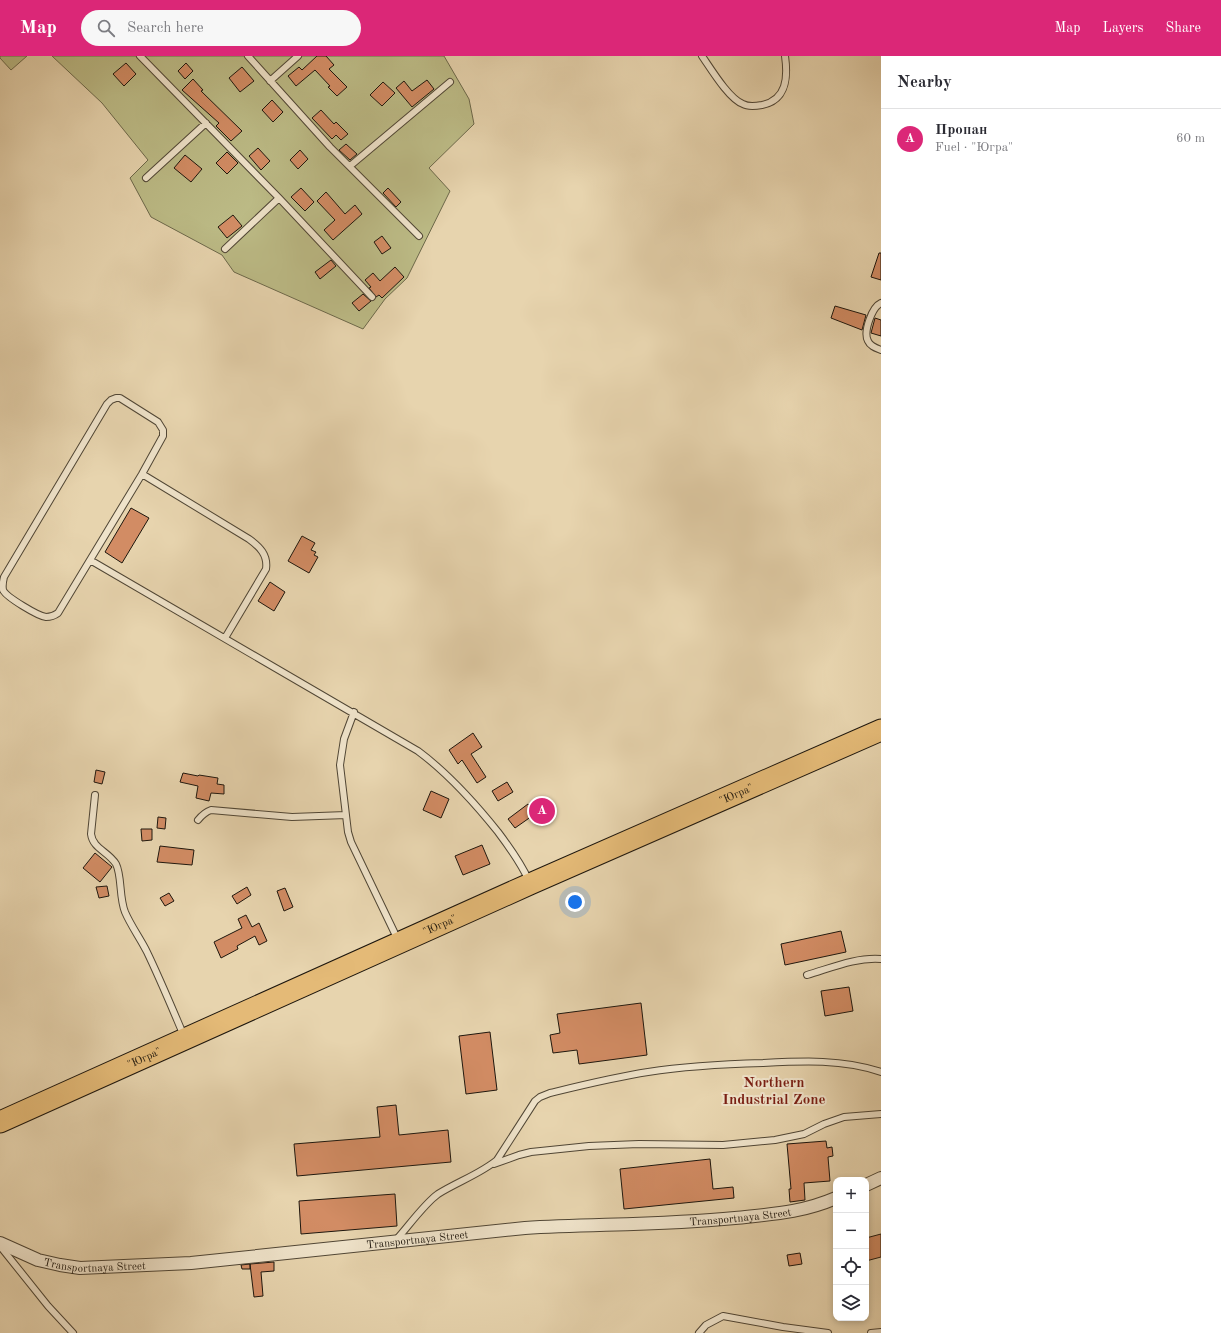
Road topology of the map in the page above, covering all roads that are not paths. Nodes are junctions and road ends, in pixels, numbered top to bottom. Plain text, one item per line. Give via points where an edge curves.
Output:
1 (140, 56) edge
2 (248, 56) edge
3 (298, 56) edge
4 (702, 56) edge
5 (785, 56) edge
6 (270, 81) junction
7 (450, 82) dead end
8 (206, 123) junction
9 (350, 166) junction
10 (146, 178) dead end
11 (279, 198) junction
12 (419, 236) dead end
13 (225, 249) dead end
14 (372, 297) dead end
15 (881, 304) edge
16 (881, 350) edge
17 (142, 474) junction
18 (90, 560) junction
19 (225, 638) junction
20 (354, 712) junction
21 (881, 730) edge
22 (95, 795) dead end
23 (346, 815) junction
24 (198, 820) dead end
25 (530, 884) junction
26 (399, 943) junction
27 (881, 959) edge
28 (807, 975) dead end
29 (185, 1039) junction
30 (881, 1072) edge
31 (881, 1114) edge
32 (0, 1122) edge
33 (489, 1167) junction
34 (881, 1178) edge
35 (869, 1184) edge
36 (833, 1199) edge
37 (395, 1242) junction
38 (0, 1244) edge
39 (881, 1332) edge
40 (73, 1333) edge
41 (699, 1333) edge
42 (828, 1333) edge
43 (871, 1333) edge

1 - 8 lane
2 - 6 lane
3 - 6 lane
4 - 5 lane via 735,98 744,105 756,106 778,97 787,72
6 - 9 lane
7 - 9 lane
8 - 10 lane
8 - 11 lane
9 - 12 lane
11 - 13 lane
11 - 14 lane
15 - 16 lane via 872,310 866,336 873,347
17 - 18 lane
17 - 18 lane via 163,436 162,426 120,398 111,400 4,577 3,590 8,596 40,616 53,616 58,613
17 - 19 lane via 249,540 265,556 266,569
18 - 19 lane
19 - 20 lane
20 - 23 lane via 344,739 340,765
20 - 25 lane via 418,751 446,773 480,810 518,858
21 - 25 highway, "Югра"
22 - 29 lane via 92,839 116,865 125,911 149,957
23 - 24 lane via 292,817 211,810 201,815
23 - 26 lane via 351,842
25 - 26 highway, "Югра"
26 - 29 highway, "Югра"
27 - 28 lane via 861,959
29 - 32 highway, "Югра"
30 - 33 lane via 856,1065 819,1062 723,1064 610,1078 540,1097 502,1154
31 - 33 lane via 839,1118 804,1134 775,1140 723,1145 589,1146 532,1152
33 - 37 lane via 438,1195
34 - 35 street
36 - 37 street, Transportnaya Street via 800,1210 771,1215 690,1222 525,1228
37 - 38 street, Transportnaya Street via 191,1263 80,1268 38,1260
38 - 40 lane via 48,1306
39 - 43 lane
41 - 42 lane via 706,1325 723,1316 783,1328

